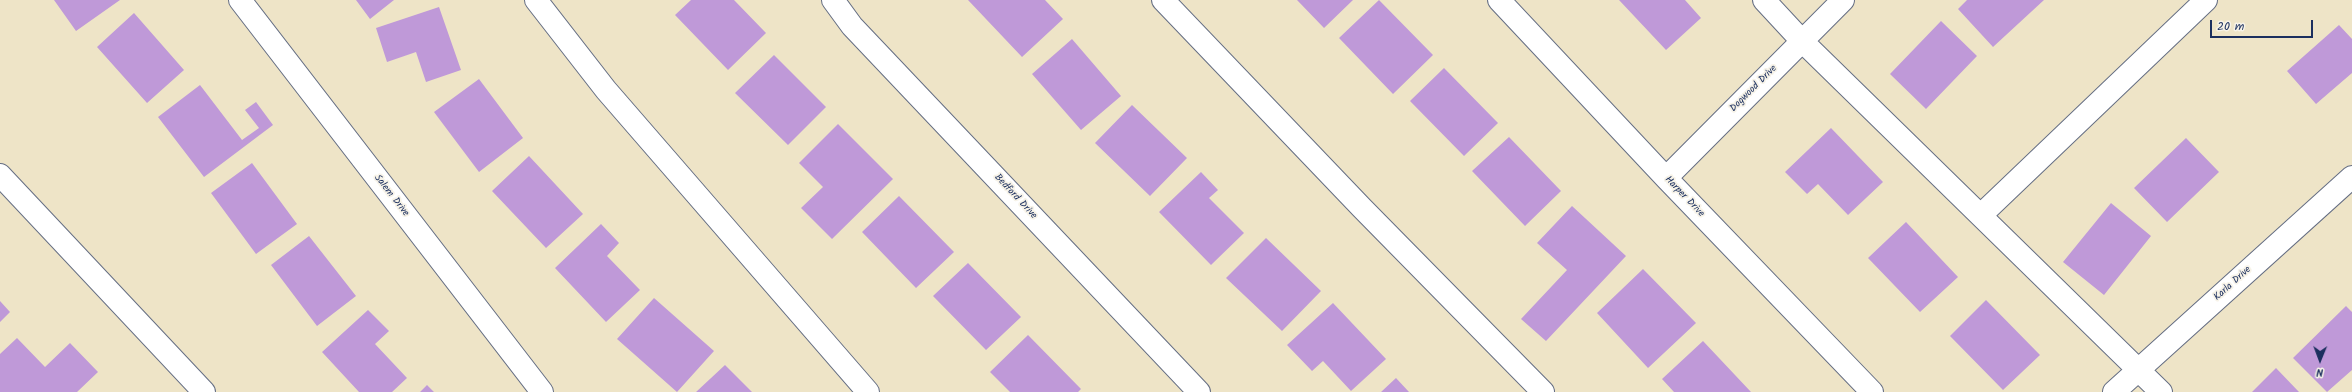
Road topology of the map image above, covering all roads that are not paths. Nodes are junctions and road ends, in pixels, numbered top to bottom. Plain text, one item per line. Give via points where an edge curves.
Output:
1 (240, 0) edge
2 (536, 0) edge
3 (833, 0) edge
4 (1163, 0) edge
5 (1499, 0) edge
6 (1764, 0) edge
7 (1843, 0) edge
8 (2206, 0) edge
9 (1802, 41) junction
10 (0, 175) edge
11 (2352, 177) edge
12 (1666, 178) junction
13 (1981, 215) junction
14 (2139, 369) junction
15 (204, 392) edge
16 (542, 392) edge
17 (868, 392) edge
18 (1199, 392) edge
19 (1543, 392) edge
20 (1872, 392) edge
21 (2114, 392) edge
22 (2161, 392) edge

1 - 16 street, Salem Drive
2 - 17 street via 606,90
3 - 18 street, Bedford Drive via 852,26
4 - 19 street
5 - 12 street, Harper Drive
6 - 9 street
7 - 9 street, Dogwood Drive
8 - 13 street
9 - 12 street, Dogwood Drive
9 - 13 street
10 - 15 street
11 - 14 street, Karla Drive
12 - 20 street, Harper Drive
13 - 14 street
14 - 21 street, Karla Drive
14 - 22 street

